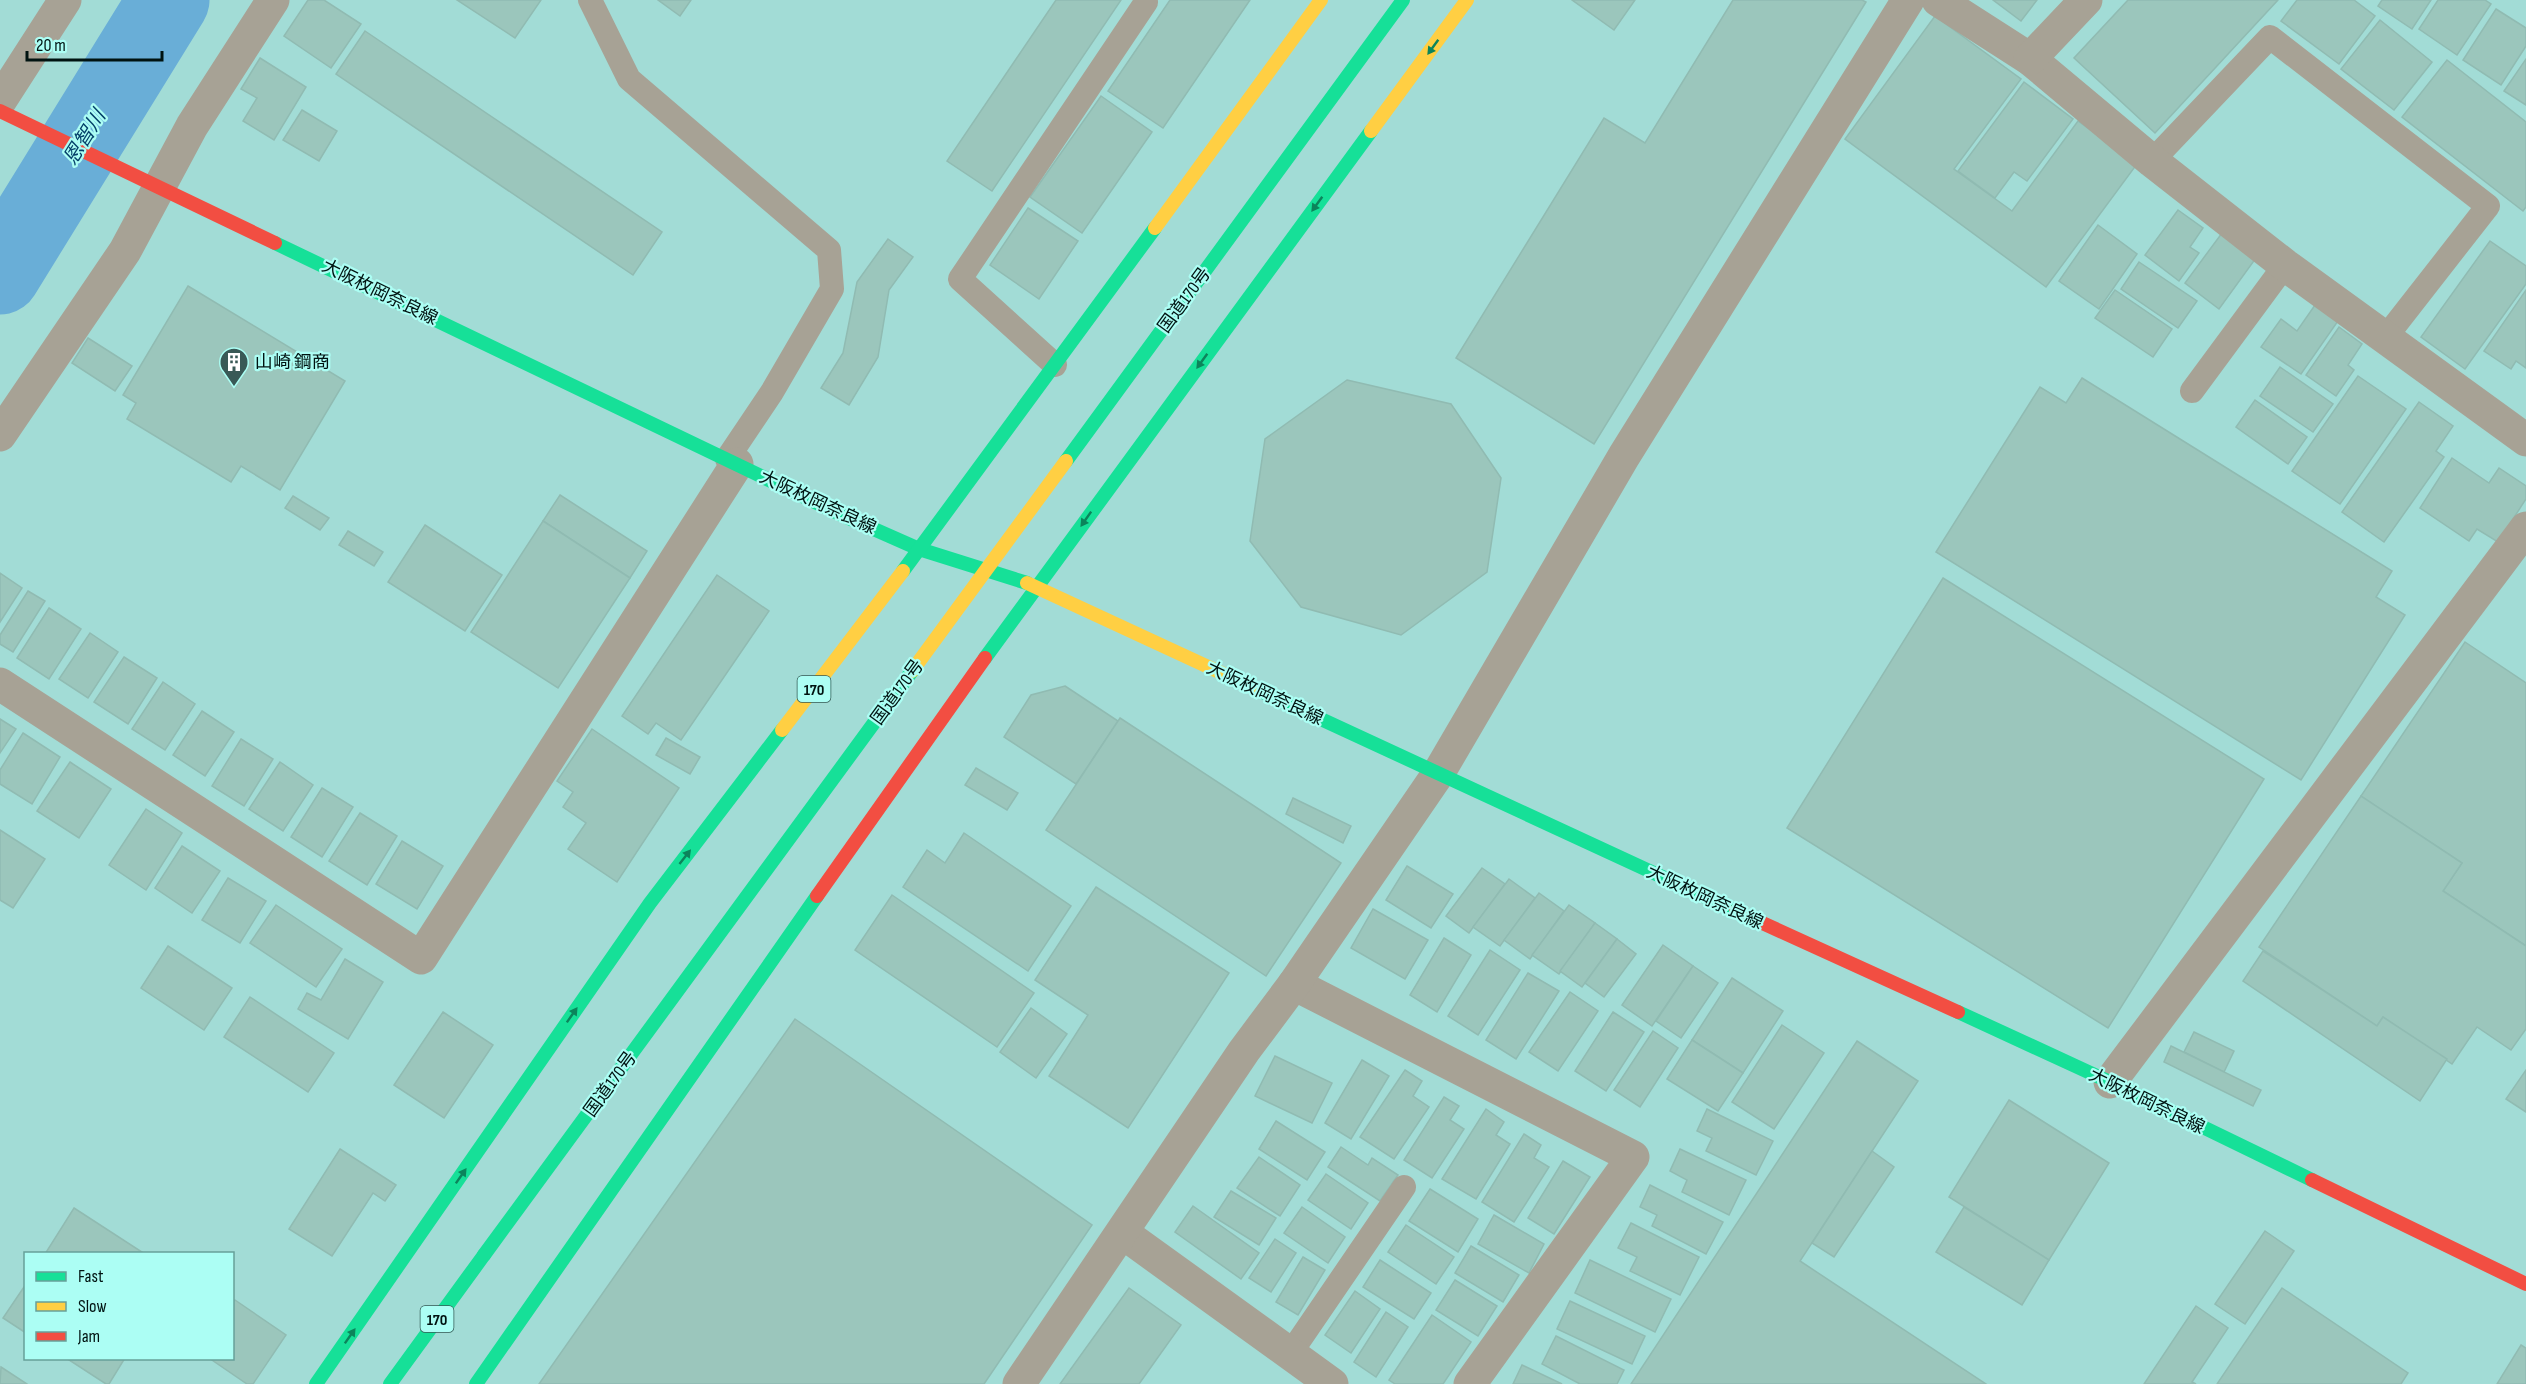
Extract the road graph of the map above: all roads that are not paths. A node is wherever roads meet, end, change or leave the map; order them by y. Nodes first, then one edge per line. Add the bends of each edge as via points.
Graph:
1 (65, 0) edge
2 (273, 0) edge
3 (590, 0) edge
4 (1322, 0) edge
5 (1403, 0) edge
6 (1467, 0) edge
7 (1908, 0) edge
8 (1938, 0) edge
9 (2086, 0) edge
10 (1146, 2) dead end
11 (2030, 58) junction
12 (0, 101) edge
13 (0, 111) edge
14 (2152, 161) junction
15 (149, 182) junction
16 (2285, 265) junction
17 (2385, 338) junction
18 (1055, 364) junction
19 (2192, 391) dead end
20 (0, 435) edge
21 (2526, 440) edge
22 (732, 462) junction
23 (2526, 528) edge
24 (920, 549) junction
25 (1038, 587) junction
26 (0, 684) edge
27 (1438, 774) junction
28 (1294, 984) junction
29 (2110, 1082) junction
30 (1404, 1187) dead end
31 (1123, 1233) junction
32 (2526, 1284) edge
33 (1290, 1354) junction
34 (316, 1384) edge
35 (390, 1384) edge
36 (476, 1384) edge
37 (1019, 1384) edge
38 (1332, 1384) edge
39 (1470, 1384) edge

1 - 12 street
2 - 15 street via 192,126
3 - 22 lane via 629,78 829,250 832,289
4 - 18 main road, 170
5 - 35 main road, 国道170号 / 170, bridge
6 -> 25 main road
7 - 27 street via 1624,456
8 - 11 street
9 - 11 street
10 - 18 lane via 960,279
11 - 14 street
13 - 15 main road, 大阪枚岡奈良線
14 - 16 street
14 - 17 lane via 2270,37 2488,206
15 - 20 street via 125,251
15 - 22 main road, 大阪枚岡奈良線
16 - 17 street
16 - 19 lane
17 - 21 street
18 - 24 main road, 170
22 - 24 main road, 大阪枚岡奈良線
22 - 26 street via 422,958
23 - 29 street
24 - 25 main road, 大阪枚岡奈良線
34 -> 24 main road, 170 via 650,903
25 - 27 main road, 大阪枚岡奈良線
25 - 36 main road via 960,692
27 - 28 street
27 - 29 main road, 大阪枚岡奈良線
28 - 31 street via 1244,1051
28 - 39 street via 1633,1157
29 - 32 main road, 大阪枚岡奈良線
30 - 33 lane
31 - 33 street
31 - 37 street
33 - 38 street

